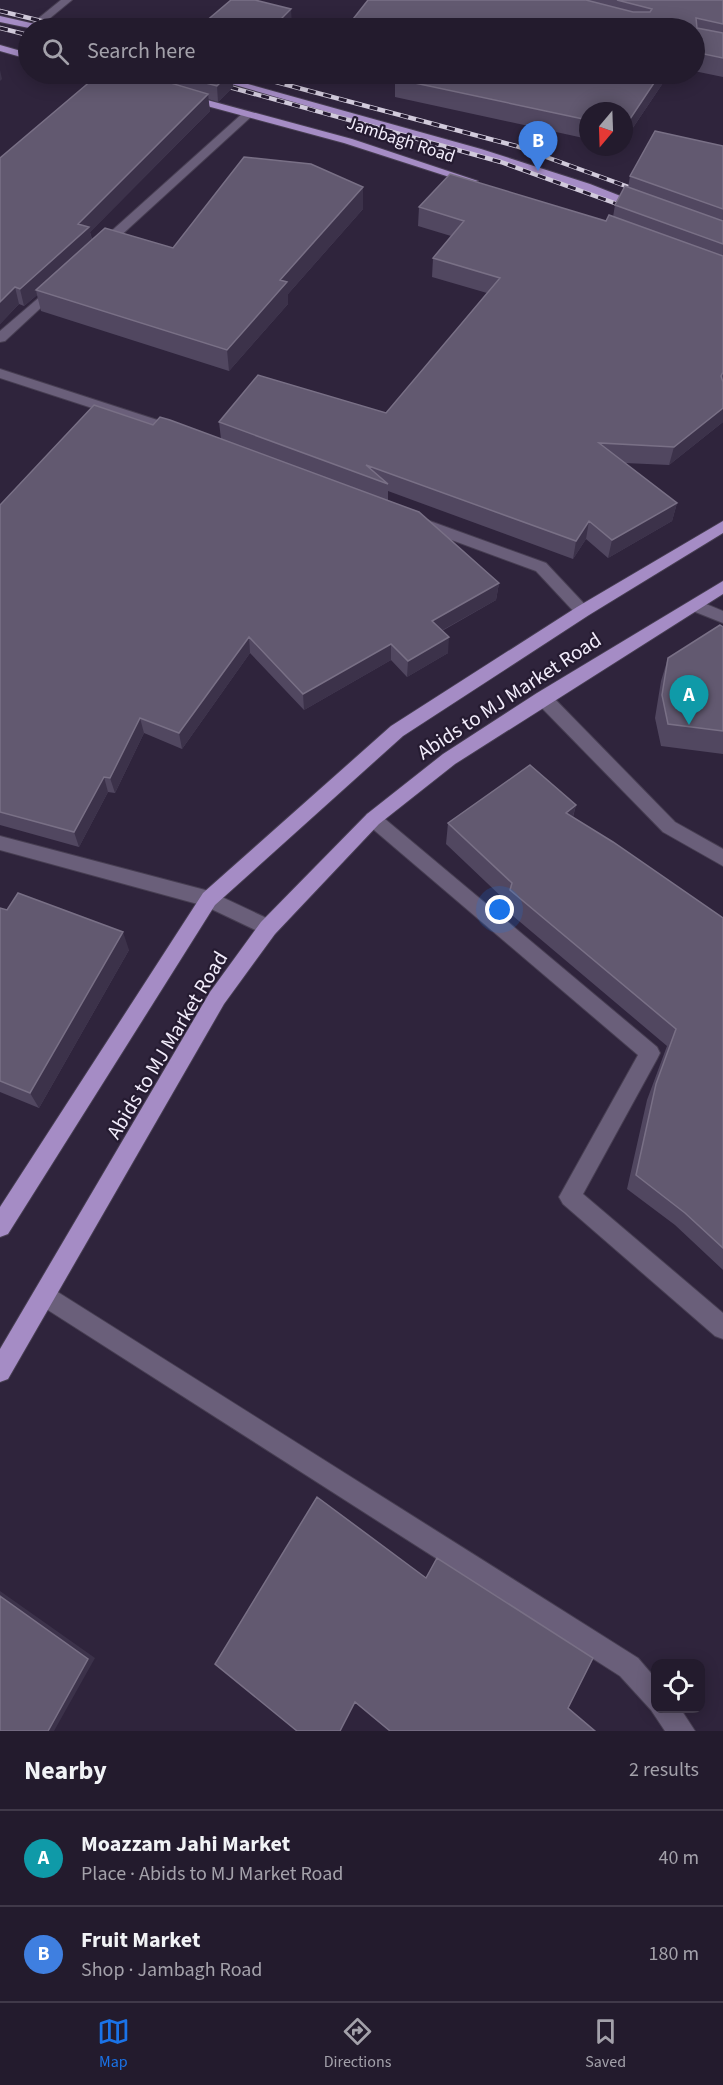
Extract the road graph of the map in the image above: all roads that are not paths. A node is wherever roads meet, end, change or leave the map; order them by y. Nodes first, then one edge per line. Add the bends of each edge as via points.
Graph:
1 (67, 0) edge
2 (48, 18) edge
3 (0, 19) edge
4 (18, 23) edge
5 (0, 48) edge
6 (18, 53) edge
7 (238, 84) edge
8 (170, 93) edge
9 (247, 115) junction
10 (480, 184) edge
11 (647, 209) edge
12 (88, 258) edge
13 (62, 282) edge
14 (0, 338) edge
15 (0, 373) edge
16 (189, 436) edge
17 (407, 518) edge
18 (723, 526) edge
19 (723, 587) edge
20 (694, 605) junction
21 (583, 611) junction
22 (723, 617) edge
23 (543, 698) junction
24 (373, 819) junction
25 (0, 843) edge
26 (723, 858) edge
27 (208, 899) junction
28 (268, 928) junction
29 (0, 1226) edge
30 (45, 1295) junction
31 (723, 1328) edge
32 (0, 1371) edge
33 (651, 1693) edge
34 (667, 1713) edge
35 (682, 1731) edge

1 - 2 street
3 - 4 main road
5 - 6 main road
7 - 11 main road via 460,146
8 - 9 main road, Jambagh Road
9 - 10 main road, Jambagh Road via 348,141
9 - 12 street
13 - 14 street
15 - 16 street
17 - 21 street via 541,567
18 - 21 main road, Abids to MJ Market Road
19 - 20 main road, Abids to MJ Market Road
20 - 22 street
20 - 23 main road, Abids to MJ Market Road
21 - 27 main road, Abids to MJ Market Road via 397,731
23 - 24 main road, Abids to MJ Market Road via 449,759
23 - 26 street via 669,827
24 - 28 main road, Abids to MJ Market Road
24 - 31 street via 650,1053 570,1197
25 - 27 street
27 - 28 street
27 - 29 main road, Abids to MJ Market Road
28 - 30 main road, Abids to MJ Market Road via 217,998
30 - 32 main road, Abids to MJ Market Road
30 - 33 street via 628,1667
34 - 35 street

